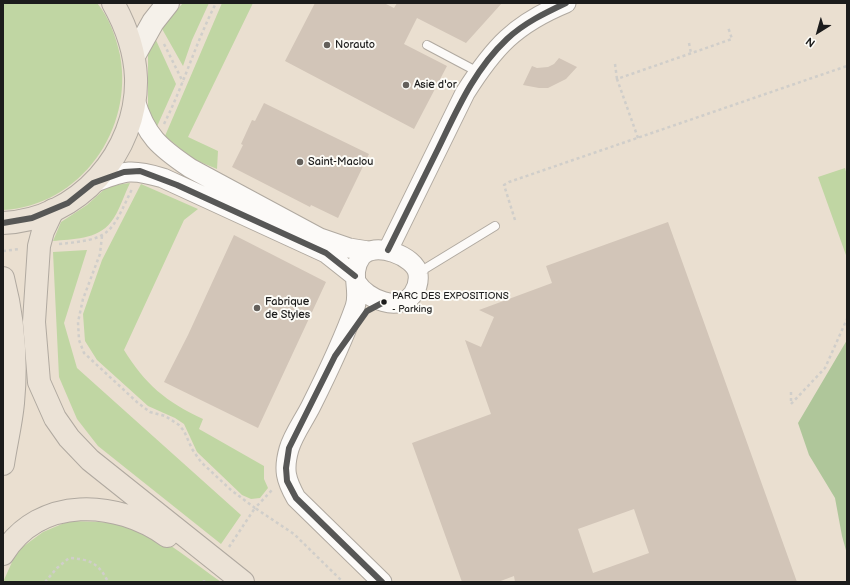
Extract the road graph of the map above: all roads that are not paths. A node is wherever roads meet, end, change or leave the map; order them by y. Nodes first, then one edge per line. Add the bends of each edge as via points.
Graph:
1 (112, 3) edge
2 (168, 3) edge
3 (566, 3) edge
4 (427, 46) dead end
5 (134, 56) junction
6 (478, 72) junction
7 (135, 100) junction
8 (93, 183) junction
9 (53, 210) junction
10 (3, 223) edge
11 (495, 226) dead end
12 (388, 250) junction
13 (368, 251) junction
14 (418, 273) junction
15 (3, 278) edge
16 (356, 279) junction
17 (384, 302) junction
18 (335, 356) junction
19 (3, 464) edge
20 (3, 554) edge
21 (234, 582) edge
22 (243, 582) edge
23 (382, 582) edge

1 - 5 main road via 125,25
2 - 5 main road via 153,22
3 - 6 street via 544,12 510,34 493,51
4 - 6 lane
5 - 7 main road
6 - 12 street via 461,100
7 - 8 main road via 128,127 117,152
7 - 13 street via 141,121 154,141 190,168 320,238 349,248
8 - 9 main road via 81,195
8 - 16 street via 124,172 140,171 163,178 326,252
9 - 10 main road via 32,218
9 - 22 main road via 43,230 39,246 34,322 39,382 55,418 69,438 90,460
11 - 14 lane
12 - 13 street
12 - 14 street via 413,265
13 - 16 street via 361,256 355,267
14 - 17 street via 417,288 410,298 395,304
15 - 19 main road via 8,295 14,377 13,404
16 - 17 street via 362,291
16 - 18 street via 356,304
17 - 18 street via 367,311
18 - 23 street via 289,448 287,481 296,498
20 - 21 main road via 18,536 33,524 54,514 75,509 100,509 129,516 155,527

